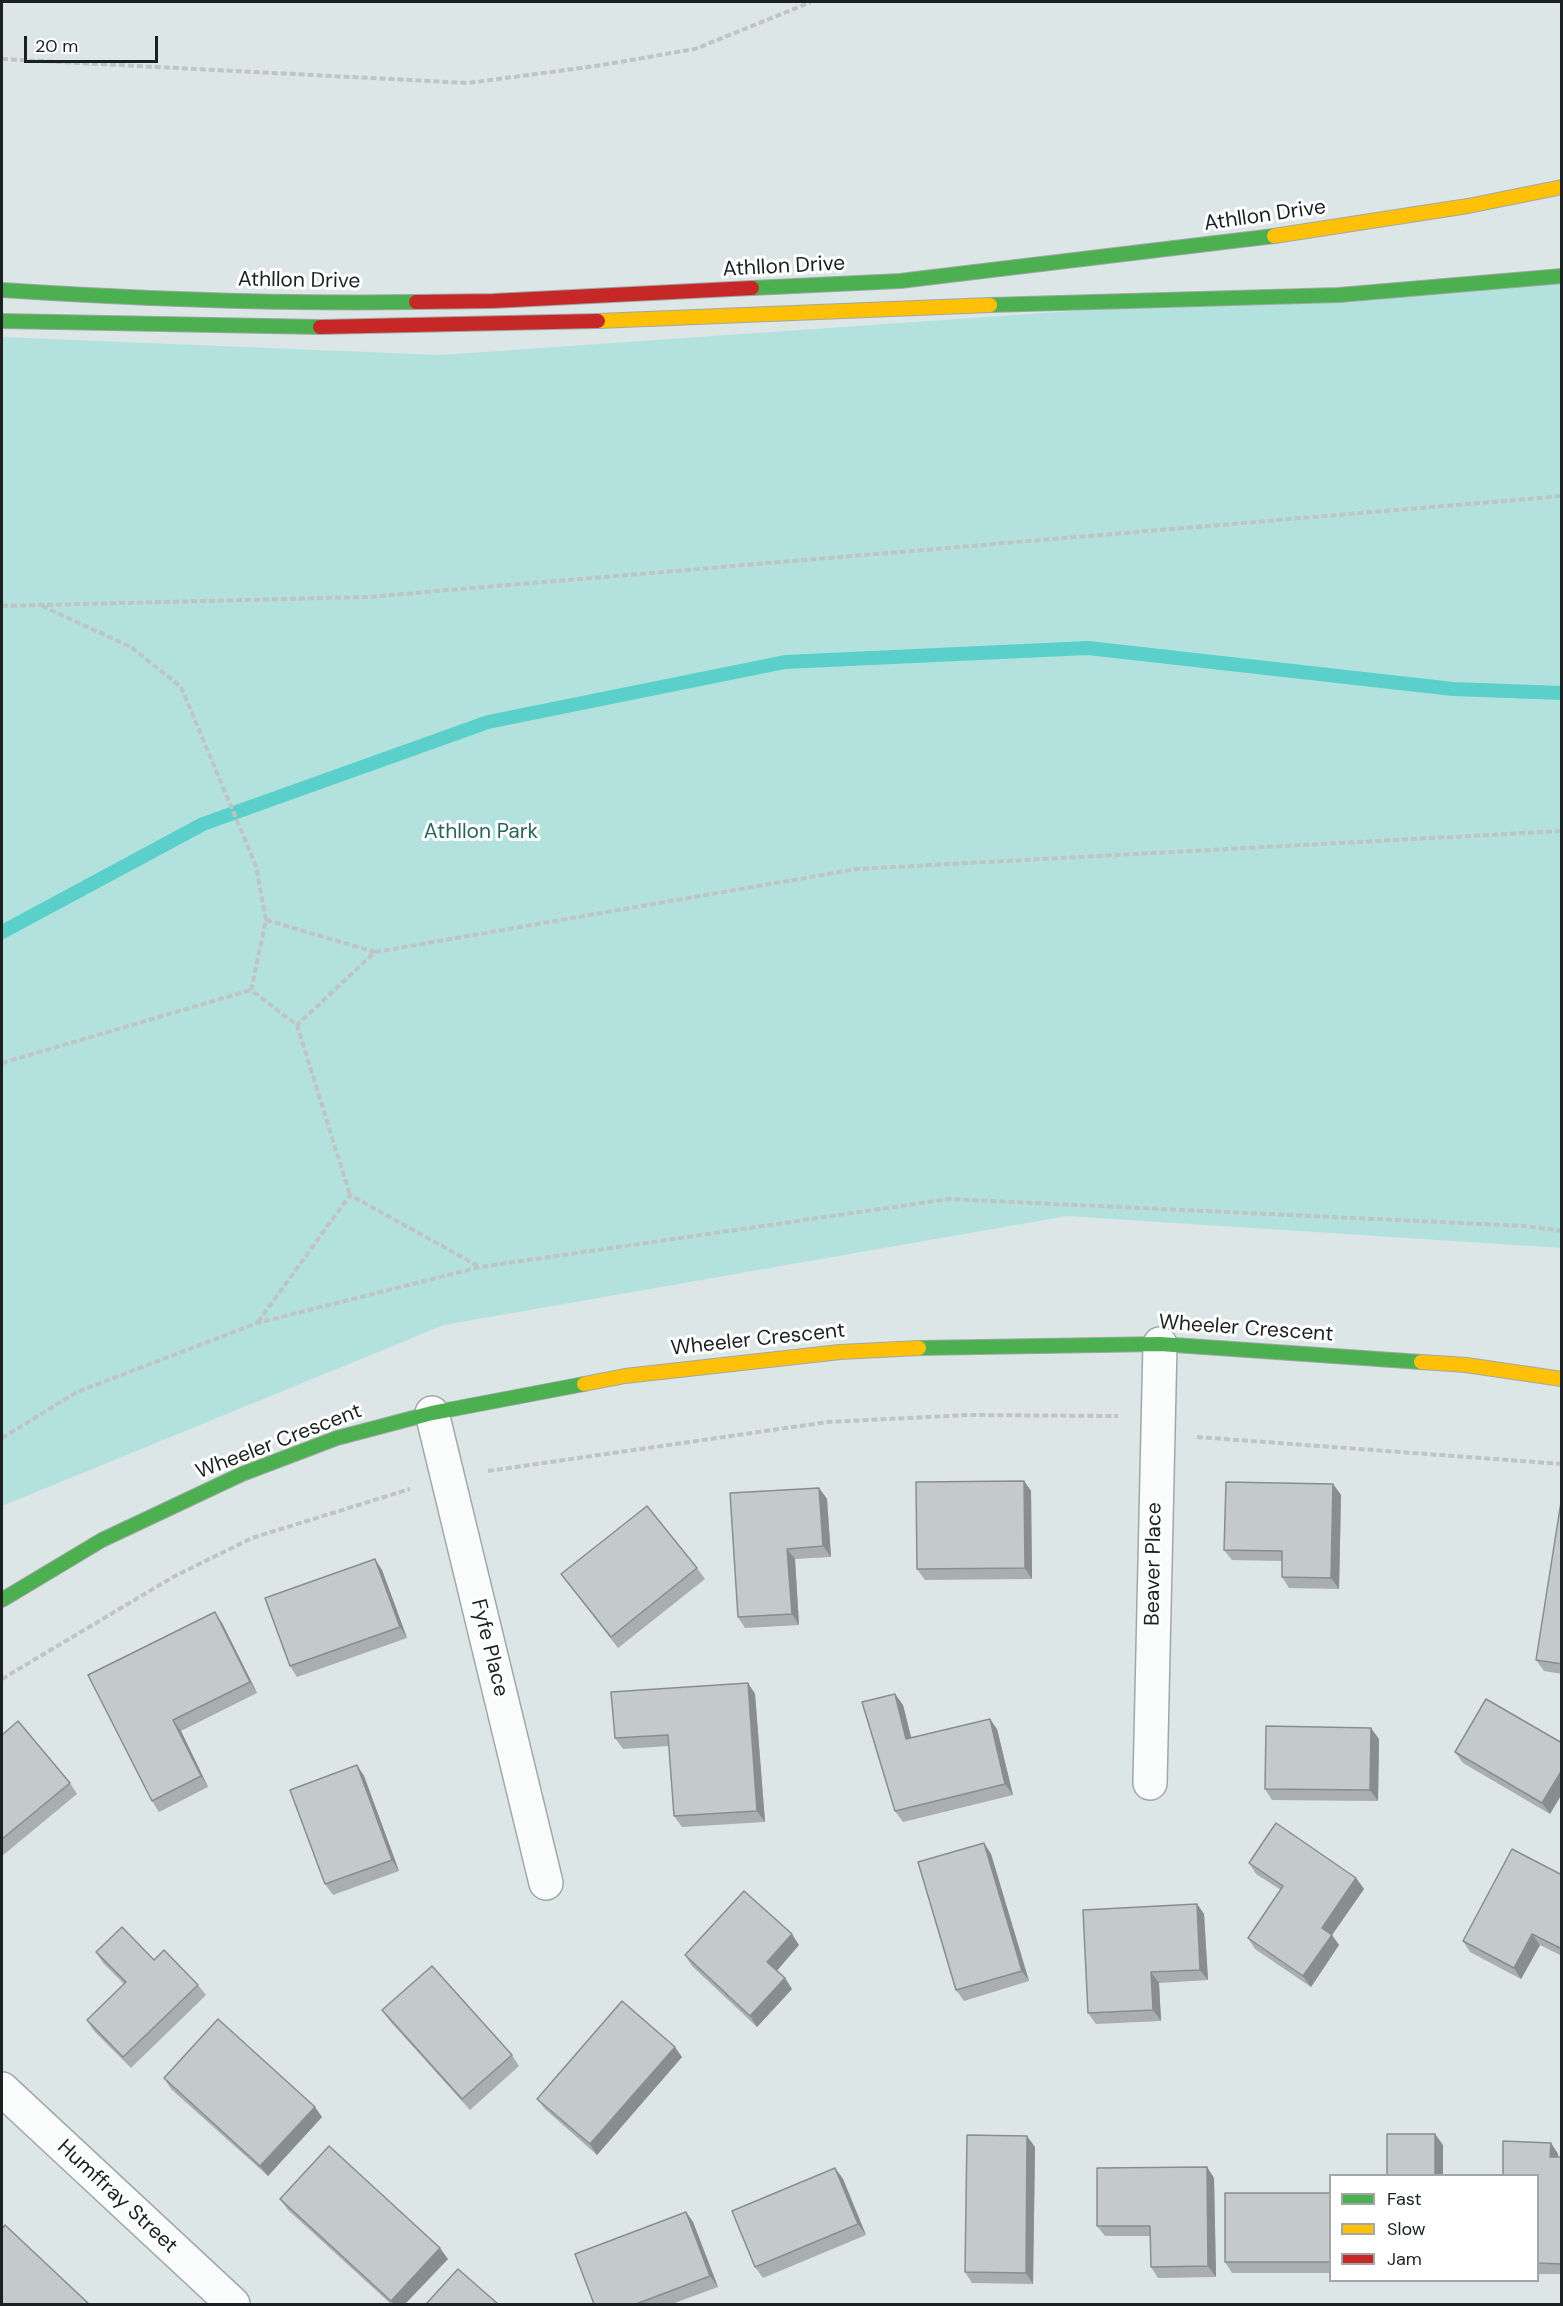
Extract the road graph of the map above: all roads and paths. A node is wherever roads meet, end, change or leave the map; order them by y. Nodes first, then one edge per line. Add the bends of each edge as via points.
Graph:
1 (812, 2) edge
2 (2, 59) edge
3 (1562, 187) edge
4 (1562, 276) edge
5 (2, 290) edge
6 (2, 321) edge
7 (1562, 496) edge
8 (2, 606) edge
9 (41, 606) junction
10 (1562, 831) edge
11 (266, 920) junction
12 (375, 952) junction
13 (251, 990) junction
14 (297, 1025) junction
15 (2, 1063) edge
16 (350, 1195) junction
17 (1562, 1231) edge
18 (480, 1267) junction
19 (257, 1323) junction
20 (1160, 1344) junction
21 (1562, 1379) edge
22 (432, 1413) junction
23 (1121, 1416) dead end
24 (1197, 1437) dead end
25 (2, 1438) edge
26 (1562, 1464) edge
27 (481, 1472) dead end
28 (416, 1487) dead end
29 (2, 1600) edge
30 (2, 1679) edge
31 (1150, 1783) dead end
32 (546, 1883) dead end
33 (2, 2089) edge
34 (233, 2304) edge

1 - 2 path via 695,49 468,82
3 - 5 main road, Athllon Drive via 1326,229 900,281 471,302 125,298
4 - 6 main road, Athllon Drive via 1339,295 616,321 321,327
7 - 9 path via 368,597
8 - 9 path
9 - 11 path via 130,647 181,687 256,866
10 - 12 path via 857,869
11 - 12 path
11 - 13 path
12 - 14 path
13 - 14 path
13 - 15 path
14 - 16 path
16 - 18 path
16 - 19 path
17 - 18 path via 1525,1226 949,1199
18 - 19 path
19 - 25 path via 77,1392
20 - 21 main road, Wheeler Crescent via 1466,1365
20 - 22 main road, Wheeler Crescent via 947,1346 840,1352 626,1376
20 - 31 street, Beaver Place
22 - 29 main road, Wheeler Crescent via 337,1438 242,1474 102,1540
22 - 32 street, Fyfe Place
23 - 27 path via 967,1415 828,1422
24 - 26 path
28 - 30 path via 252,1538 173,1577
33 - 34 street, Humffray Street

